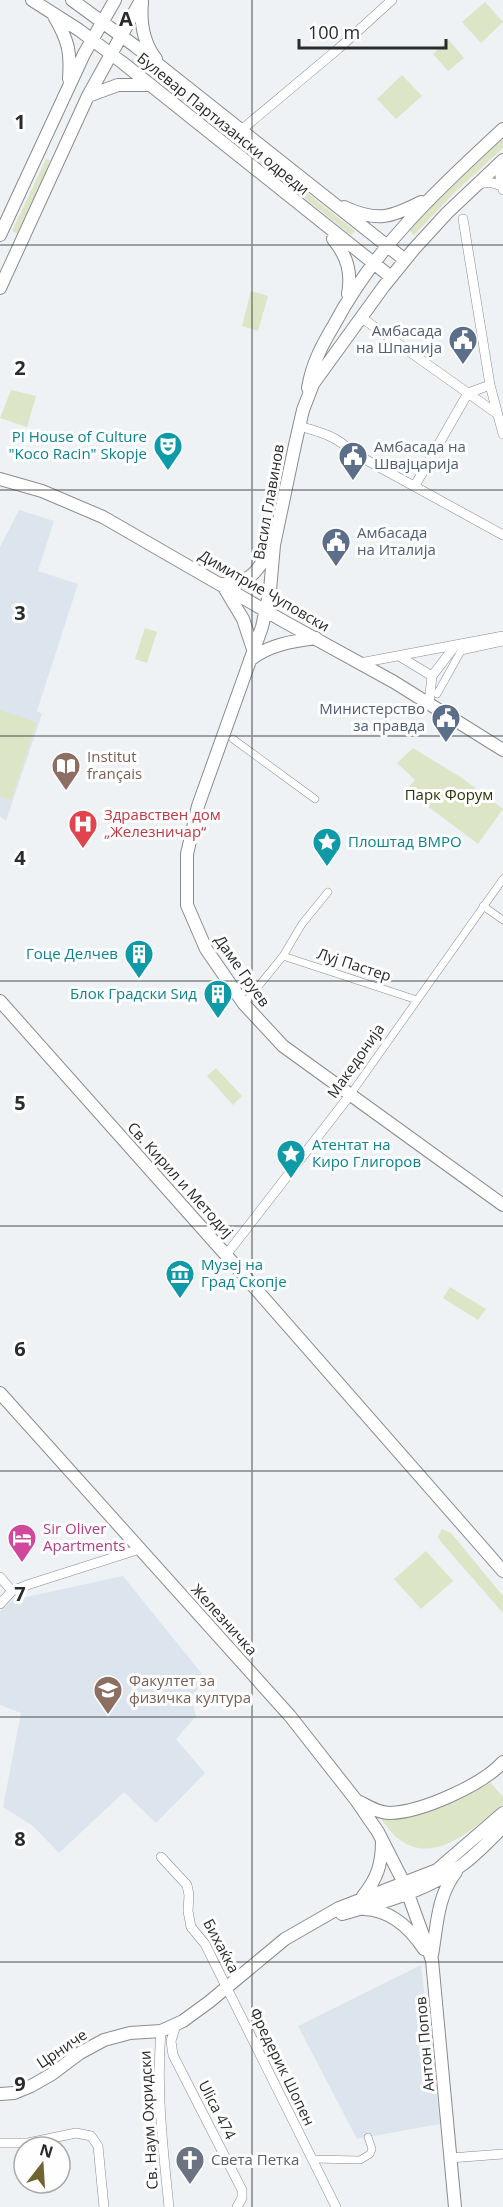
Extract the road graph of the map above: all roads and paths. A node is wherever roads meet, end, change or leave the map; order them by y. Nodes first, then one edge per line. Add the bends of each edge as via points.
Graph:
1 (32, 0) edge
2 (72, 0) edge
3 (115, 0) edge
4 (142, 0) edge
5 (392, 0) edge
6 (52, 13) junction
7 (102, 22) junction
8 (121, 36) junction
9 (92, 39) junction
10 (111, 53) junction
11 (162, 67) junction
12 (69, 85) junction
13 (151, 85) junction
14 (88, 96) junction
15 (503, 129) edge
16 (240, 131) junction
17 (503, 162) edge
18 (475, 187) junction
19 (502, 188) edge
20 (427, 199) junction
21 (327, 200) junction
22 (315, 217) junction
23 (463, 219) dead end
24 (0, 234) edge
25 (387, 246) junction
26 (405, 260) junction
27 (373, 263) junction
28 (391, 277) junction
29 (0, 288) edge
30 (348, 298) junction
31 (362, 318) junction
32 (490, 385) junction
33 (468, 393) junction
34 (306, 401) junction
35 (500, 415) edge
36 (304, 427) junction
37 (503, 434) edge
38 (0, 479) edge
39 (416, 485) junction
40 (503, 535) edge
41 (274, 545) junction
42 (220, 584) junction
43 (266, 610) junction
44 (503, 636) edge
45 (316, 638) junction
46 (503, 642) edge
47 (454, 646) junction
48 (251, 654) junction
49 (399, 656) junction
50 (360, 663) junction
51 (432, 676) junction
52 (433, 698) junction
53 (233, 739) dead end
54 (503, 750) edge
55 (315, 799) dead end
56 (503, 879) edge
57 (328, 892) dead end
58 (483, 906) junction
59 (503, 921) edge
60 (283, 956) junction
61 (417, 1000) junction
62 (0, 1001) edge
63 (244, 1004) junction
64 (350, 1095) junction
65 (503, 1205) edge
66 (226, 1255) junction
67 (0, 1392) edge
68 (140, 1549) junction
69 (503, 1571) edge
70 (0, 1577) edge
71 (12, 1591) junction
72 (0, 1604) edge
73 (501, 1769) edge
74 (357, 1800) junction
75 (503, 1813) edge
76 (503, 1827) edge
77 (382, 1840) junction
78 (161, 1857) dead end
79 (463, 1864) junction
80 (406, 1888) junction
81 (360, 1904) junction
82 (432, 1960) junction
83 (226, 1988) junction
84 (176, 2025) junction
85 (161, 2031) junction
86 (0, 2094) edge
87 (368, 2137) dead end
88 (0, 2143) edge
89 (503, 2154) edge
90 (450, 2158) junction
91 (312, 2159) junction
92 (104, 2207) edge
93 (169, 2207) edge
94 (237, 2207) edge
95 (336, 2207) edge
96 (455, 2207) edge

1 - 6 street, Булевар Партизански одреди
2 - 7 street, Булевар Партизански одреди
3 - 7 street
4 - 8 street
4 - 11 street via 143,33
5 - 16 street
6 - 9 street, Булевар Партизански одреди
6 - 12 street via 71,55
7 - 8 street, Булевар Партизански одреди
7 - 9 street
8 - 10 street
8 - 11 street, Булевар Партизански одреди
9 - 10 street, Булевар Партизански одреди
9 - 12 street
10 - 13 street, Булевар Партизански одреди
10 - 14 street
11 - 16 street, Булевар Партизански одреди
12 - 24 street
13 - 14 street via 118,85
13 - 22 street, Булевар Партизански одреди
14 - 29 street
15 - 20 street
16 - 21 street, Булевар Партизански одреди
17 - 18 street, Васил Главинов
17 - 19 street
18 - 19 street via 494,182
18 - 26 street, Васил Главинов
20 - 21 street via 384,218 361,214
20 - 25 street, Васил Главинов
21 - 25 street, Булевар Партизански одреди
22 - 27 street, Булевар Партизански одреди
22 - 30 street via 344,251 350,273
23 - 32 street
25 - 26 street, Булевар Партизански одреди
25 - 27 street, Васил Главинов
26 - 28 street, Васил Главинов
27 - 28 street, Булевар Партизански одреди
27 - 30 street, Васил Главинов
28 - 31 street, Васил Главинов
30 - 34 street, Васил Главинов via 317,356
31 - 33 street
31 - 34 street, Васил Главинов via 313,384
32 - 33 street
32 - 35 street
33 - 35 street
33 - 39 street
34 - 36 street, Васил Главинов
35 - 37 street
36 - 39 street
36 - 41 street, Васил Главинов
38 - 42 street, Димитрие Чуповски via 42,491 103,517
39 - 40 street
41 - 42 street via 252,577 235,584
41 - 43 street, Васил Главинов
42 - 43 street, Димитрие Чуповски
42 - 48 street via 247,629
43 - 45 street, Димитрие Чуповски
43 - 48 street, Даме Груев
44 - 47 street
45 - 48 street
45 - 50 street, Димитрие Чуповски
46 - 52 street via 461,651
47 - 49 street
47 - 51 street
48 - 63 street, Даме Груев via 198,806 188,854 187,905 206,949
49 - 50 street
49 - 51 street
50 - 52 street, Димитрие Чуповски
51 - 52 street
52 - 54 street, Димитрие Чуповски
53 - 55 street
56 - 58 street, Македонија
57 - 60 street
58 - 59 street
58 - 61 street, Македонија
60 - 61 street, Луј Пастер
60 - 63 street
61 - 64 street, Македонија
62 - 66 street, Св. Кирил и Методиј
63 - 64 street, Даме Груев via 283,1046
64 - 65 street, Даме Груев
64 - 66 street, Македонија
66 - 69 street, Св. Кирил и Методиј
67 - 68 street, Железничка
68 - 71 street
68 - 74 street, Железничка via 290,1716
70 - 71 street
71 - 72 street
73 - 74 street via 438,1801 405,1810 381,1812
74 - 77 street, Железничка
75 - 80 street via 437,1870
76 - 79 street
77 - 80 street, Железничка
77 - 81 street via 377,1875
78 - 83 street, Бихаќка via 187,1885 192,1927 206,1944
79 - 80 street via 423,1888
79 - 82 street via 442,1899
80 - 81 street, Бихаќка
80 - 82 street, Антон Попов
81 - 82 street via 397,1920 413,1933
81 - 83 street, Бихаќка via 285,1939
82 - 90 street, Антон Попов
83 - 84 street, Бихаќка
83 - 91 street, Фредерик Шопен
84 - 85 street, Црниче
84 - 94 street, Ulica 474 via 172,2055 242,2190
85 - 86 street, Црниче via 104,2040 31,2086
85 - 93 street, Св. Наум Охридски
87 - 91 street via 372,2149 360,2160
88 - 92 street via 28,2143 81,2133 93,2138 98,2146
89 - 90 street
90 - 96 street, Антон Попов
91 - 95 street, Фредерик Шопен

